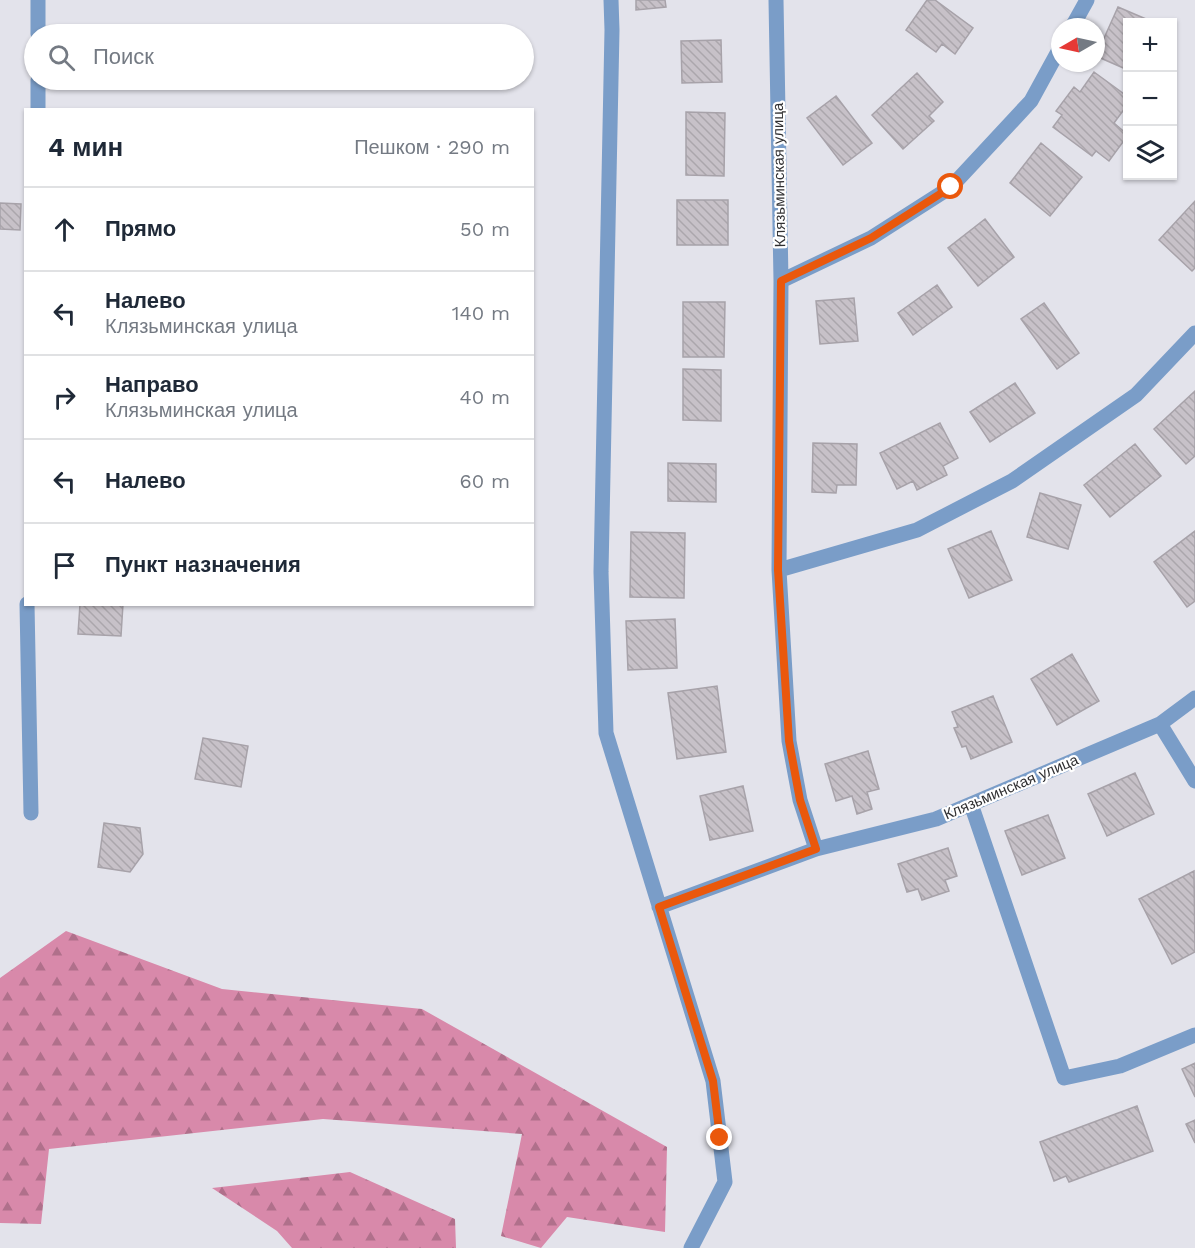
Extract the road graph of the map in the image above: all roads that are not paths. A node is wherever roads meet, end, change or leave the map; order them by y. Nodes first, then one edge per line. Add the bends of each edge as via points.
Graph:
1 (38, 0) edge
2 (611, 0) edge
3 (777, 0) edge
4 (1087, 0) edge
5 (1077, 18) edge
6 (38, 24) edge
7 (1051, 64) edge
8 (38, 90) edge
9 (38, 108) edge
10 (781, 281) junction
11 (1195, 333) edge
12 (778, 570) junction
13 (27, 606) edge
14 (1195, 698) edge
15 (1160, 724) junction
16 (1195, 782) edge
17 (971, 804) junction
18 (31, 813) dead end
19 (816, 849) junction
20 (659, 907) junction
21 (1195, 1035) edge
22 (691, 1248) edge

1 - 6 street
2 - 20 street via 601,572 606,733
3 - 10 street, Клязьминская улица
4 - 5 street
7 - 10 street via 1030,101 951,187 871,238
8 - 9 street
10 - 12 street, Клязьминская улица
11 - 12 street via 1136,395 1012,481 917,530
12 - 19 street, Клязьминская улица via 789,741 800,800
13 - 18 street
14 - 15 street, Клязьминская улица
15 - 16 street
15 - 17 street, Клязьминская улица
17 - 19 street, Клязьминская улица via 936,819
17 - 21 street via 1064,1078 1120,1066
19 - 20 street, Клязьминская улица
20 - 22 street via 713,1081 725,1182

